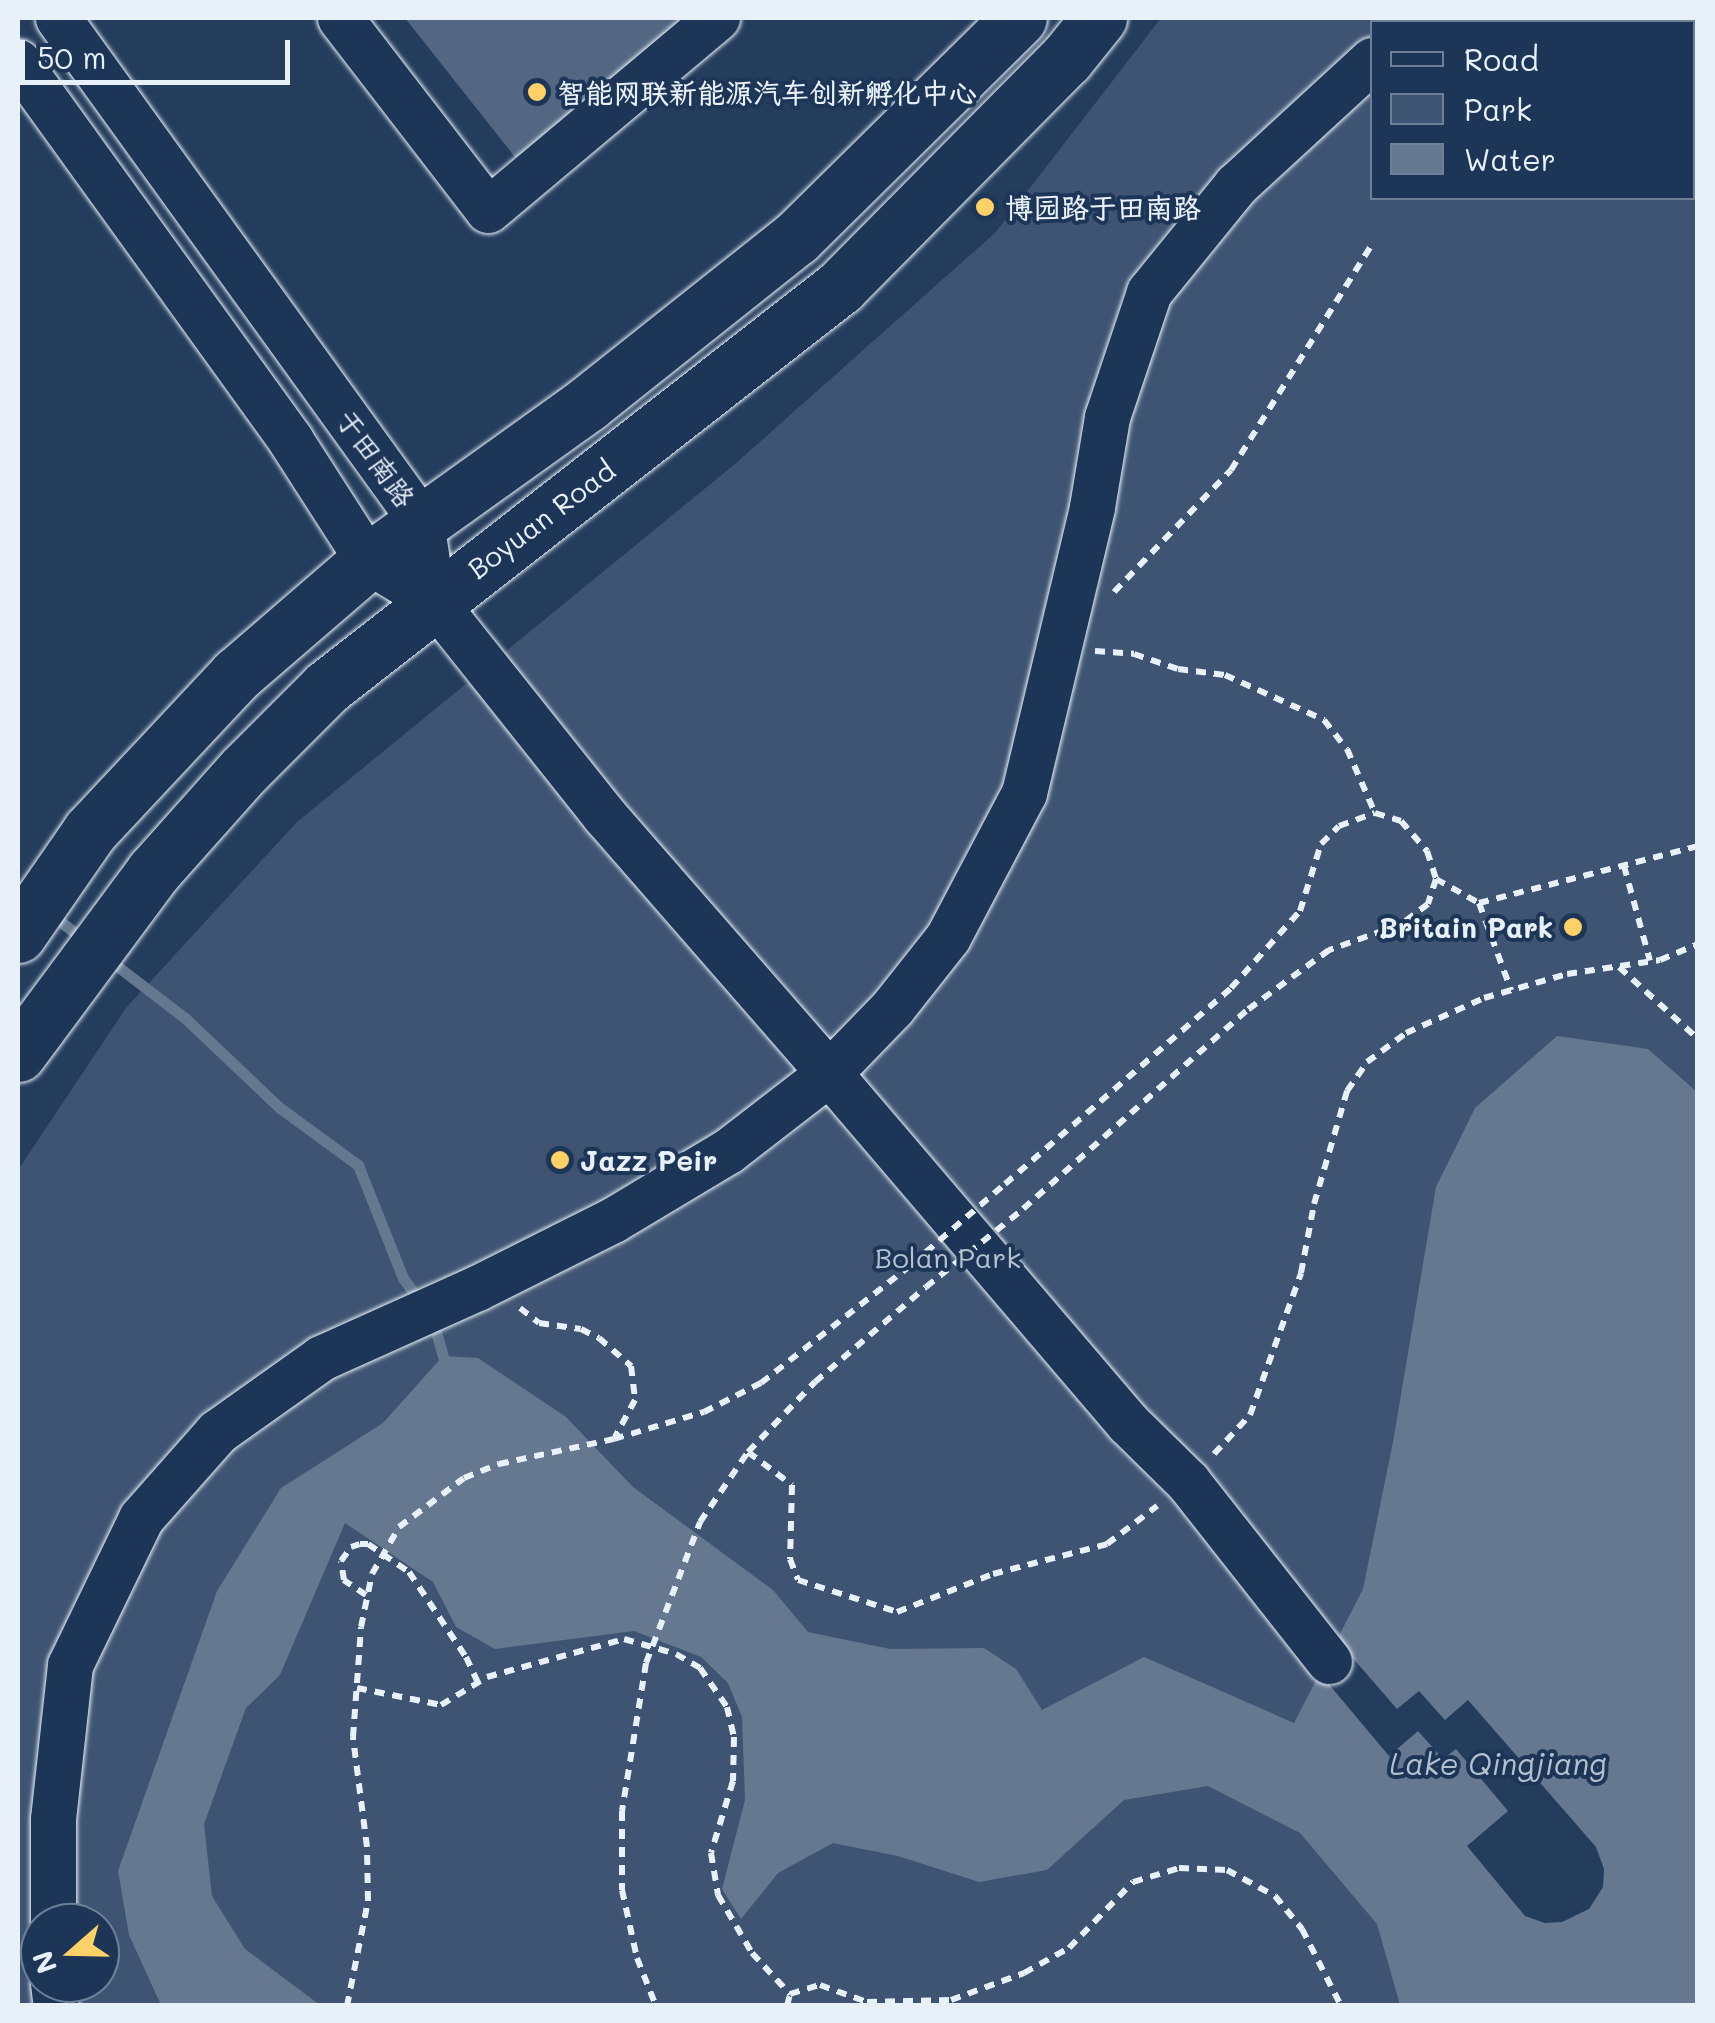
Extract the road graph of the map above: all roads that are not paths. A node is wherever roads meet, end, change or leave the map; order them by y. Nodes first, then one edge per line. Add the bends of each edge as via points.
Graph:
1 (58, 18) edge
2 (340, 18) edge
3 (716, 18) edge
4 (1019, 18) edge
5 (1098, 18) edge
6 (18, 62) edge
7 (1370, 62) edge
8 (421, 521) junction
9 (368, 560) junction
10 (433, 600) junction
11 (18, 935) edge
12 (23, 1045) edge
13 (828, 1072) junction
14 (1330, 1661) dead end
15 (53, 1903) edge

1 - 8 street, 于田南路
2 - 3 street via 488,210
4 - 8 main road via 796,238 587,404
5 - 10 main road, Boyuan Road via 1066,59 840,287
6 - 9 street via 291,441
7 - 13 street via 1236,186 1149,292 1107,418 1024,793 948,937 892,1008
8 - 9 main road
8 - 10 street, 于田南路
9 - 10 street
9 - 11 main road via 236,675 90,831
10 - 12 main road, Boyuan Road via 326,686 244,770 154,872
10 - 13 street via 604,815
13 - 14 street via 1128,1423 1188,1482
13 - 15 street via 728,1151 613,1220 320,1358 218,1432 141,1518 70,1665 54,1819

